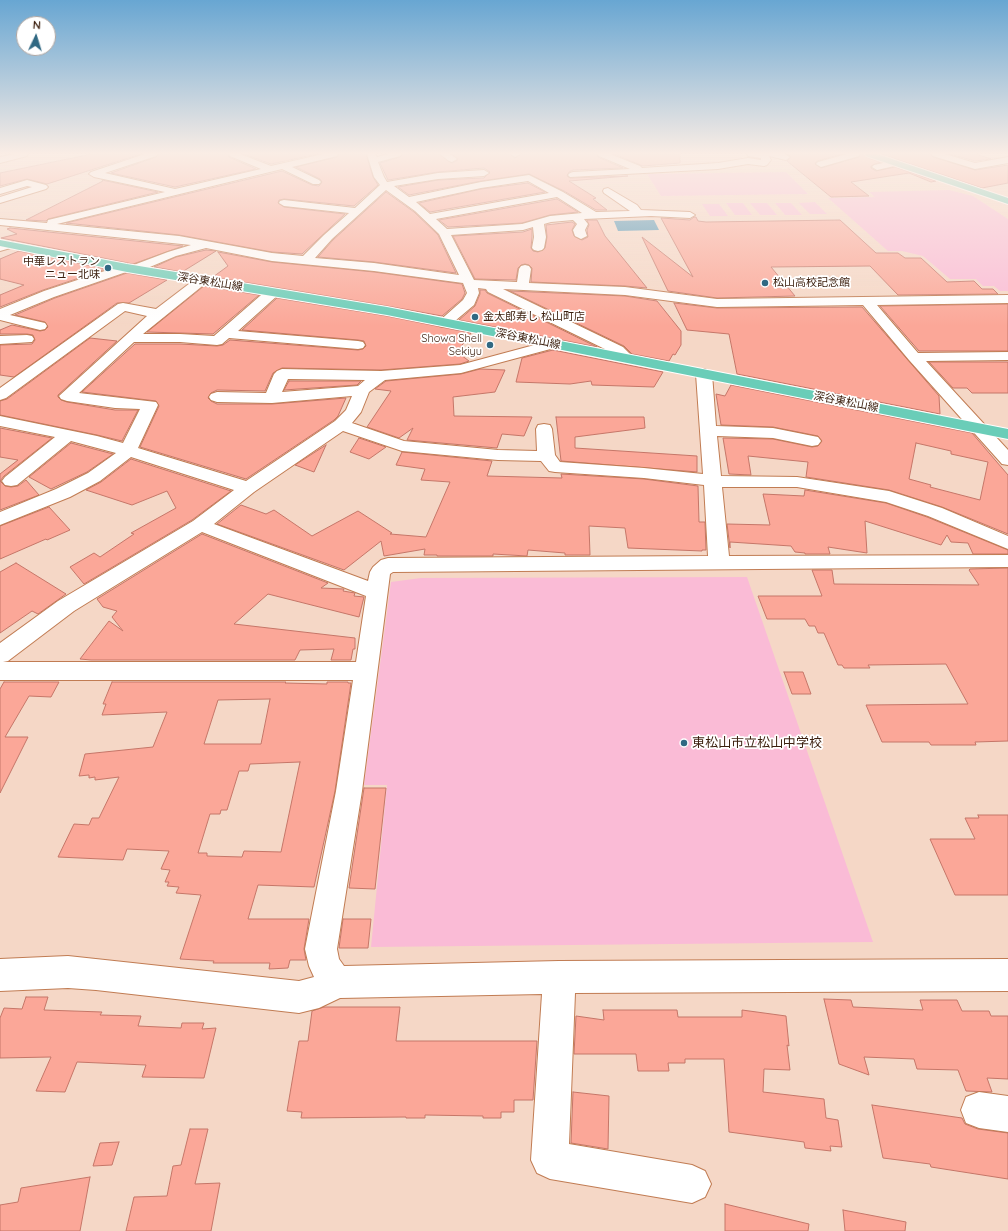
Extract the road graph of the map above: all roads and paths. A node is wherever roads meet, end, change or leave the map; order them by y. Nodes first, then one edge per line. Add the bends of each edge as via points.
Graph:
1 (94, 211) edge
2 (357, 211) edge
3 (422, 211) edge
4 (463, 211) edge
5 (480, 211) edge
6 (533, 211) edge
7 (588, 211) edge
8 (637, 213) joint
9 (536, 214) junction
10 (594, 215) junction
11 (690, 215) dead end
12 (430, 217) junction
13 (576, 217) junction
14 (0, 222) edge
15 (32, 226) junction
16 (504, 228) junction
17 (0, 230) edge
18 (444, 232) junction
19 (581, 236) dead end
20 (208, 243) junction
21 (3, 245) edge
22 (538, 248) dead end
23 (306, 260) junction
24 (131, 269) junction
25 (525, 269) dead end
26 (49, 280) dead end
27 (202, 280) junction
28 (468, 282) junction
29 (484, 285) junction
30 (74, 286) junction
31 (522, 286) junction
32 (273, 292) junction
33 (1008, 299) edge
34 (867, 301) junction
35 (159, 314) junction
36 (0, 315) edge
37 (444, 323) junction
38 (40, 326) dead end
39 (227, 334) junction
40 (132, 338) junction
41 (27, 339) dead end
42 (0, 340) edge
43 (553, 344) junction
44 (358, 345) dead end
45 (1008, 356) edge
46 (914, 357) junction
47 (627, 358) junction
48 (704, 374) junction
49 (381, 376) junction
50 (362, 390) junction
51 (0, 395) edge
52 (217, 397) dead end
53 (272, 398) junction
54 (0, 422) edge
55 (340, 425) junction
56 (979, 428) junction
57 (544, 429) dead end
58 (708, 431) junction
59 (1008, 434) edge
60 (67, 436) junction
61 (812, 440) dead end
62 (128, 450) junction
63 (546, 456) junction
64 (1008, 460) edge
65 (11, 481) dead end
66 (713, 482) junction
67 (248, 488) junction
68 (0, 519) edge
69 (200, 525) junction
70 (1008, 543) edge
71 (1008, 561) edge
72 (719, 564) junction
73 (377, 592) junction
74 (4, 647) edge
75 (0, 671) edge
76 (365, 671) junction
77 (0, 975) edge
78 (1008, 975) edge
79 (559, 977) junction
80 (336, 982) junction
81 (692, 1184) dead end

1 - 15 street
2 - 23 street via 328,236
3 - 12 street
4 - 12 street
5 - 16 street
6 - 9 street
7 - 10 street
8 - 10 street
8 - 11 street
9 - 13 street via 550,219
9 - 16 street via 523,227
9 - 22 street via 540,236
10 - 13 street
12 - 18 street
13 - 19 street via 583,224 579,230
14 - 15 street
15 - 17 street
15 - 20 street
16 - 18 street
18 - 28 street
20 - 23 street via 272,257
20 - 24 street
21 - 24 main road, 深谷東松山線
23 - 28 street via 374,267
24 - 27 main road, 深谷東松山線
24 - 30 street
25 - 31 street
26 - 30 street
27 - 32 main road, 深谷東松山線
27 - 35 street
28 - 29 street
28 - 37 street via 473,293 469,302
29 - 31 street
29 - 47 street via 618,350
30 - 36 street via 32,300
31 - 34 street via 577,283 625,292 682,293 717,303
32 - 37 main road, 深谷東松山線
32 - 39 street
33 - 34 street
34 - 46 street
35 - 40 street
35 - 51 street via 123,307
36 - 38 street
37 - 43 main road, 深谷東松山線
39 - 40 street via 217,341
39 - 44 street
40 - 62 street via 67,396 150,405
41 - 42 street
43 - 47 main road, 深谷東松山線
43 - 49 street via 461,369
45 - 46 street
46 - 56 street
47 - 48 main road, 深谷東松山線
48 - 56 main road, 深谷東松山線
48 - 58 street
49 - 50 street
49 - 53 street via 282,374
50 - 53 street
50 - 55 street via 353,412
52 - 53 street
54 - 60 street
55 - 63 street via 402,446 498,455
55 - 67 street
56 - 59 main road, 深谷東松山線
56 - 64 street
57 - 63 street
58 - 61 street via 774,433
58 - 66 street
60 - 62 street
60 - 65 street
62 - 67 street
62 - 68 street via 94,477
63 - 66 street via 554,467 644,473
66 - 70 street via 797,482 889,497 935,512
66 - 72 street
67 - 69 street
69 - 73 street
69 - 74 street via 66,606
71 - 72 street
72 - 73 street via 388,565 380,572
73 - 76 street
75 - 76 street
76 - 80 street via 349,791 321,948 325,966
77 - 80 street via 68,972 96,974 300,997 319,992
78 - 79 street
79 - 80 street
79 - 81 street via 550,1160

